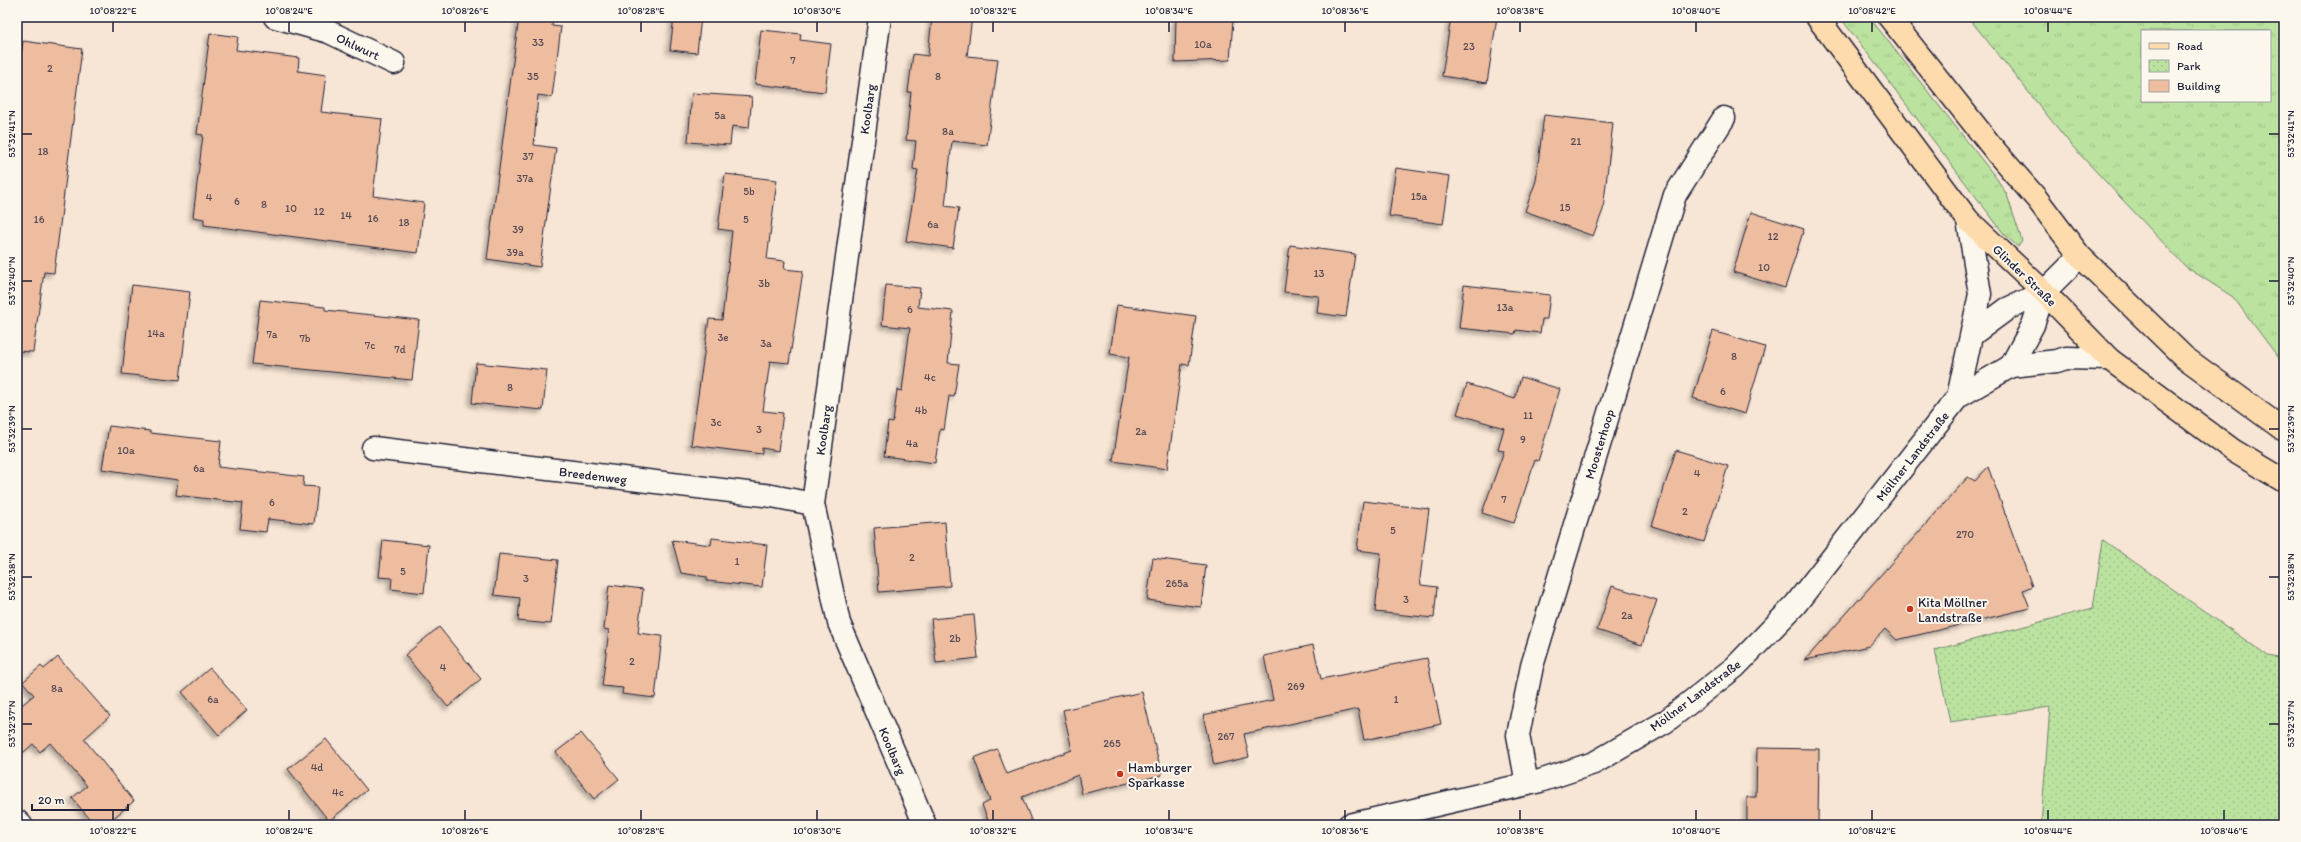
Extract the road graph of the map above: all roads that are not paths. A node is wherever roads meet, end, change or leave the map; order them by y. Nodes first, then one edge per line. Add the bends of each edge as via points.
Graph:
1 (275, 17) edge
2 (880, 17) edge
3 (1817, 17) edge
4 (1893, 21) edge
5 (394, 63) dead end
6 (1724, 118) dead end
7 (1968, 220) junction
8 (2080, 256) junction
9 (2044, 292) junction
10 (1973, 334) junction
11 (2109, 359) junction
12 (2011, 366) junction
13 (1958, 397) junction
14 (2284, 430) edge
15 (372, 448) dead end
16 (2284, 481) edge
17 (813, 504) junction
18 (1527, 784) junction
19 (17, 821) edge
20 (21, 825) edge
21 (925, 825) edge
22 (1350, 825) edge

1 - 5 street, Ohlwurt via 328,32
2 - 17 street, Koolbarg
3 - 7 main road, Glinder Straße
4 - 8 main road
6 - 18 street, Moosterhoop via 1675,195 1532,666 1518,735
7 - 9 main road, Glinder Straße
7 - 10 street, Möllner Landstraße via 1980,294
8 - 9 street
8 - 14 main road via 2184,357
9 - 10 street via 2007,309
9 - 11 main road, Glinder Straße
9 - 12 street via 2033,325
10 - 13 street, Möllner Landstraße
11 - 12 street, Möllner Landstraße via 2066,358
11 - 16 main road, Glinder Straße via 2234,451
12 - 13 street, Möllner Landstraße
13 - 18 street, Möllner Landstraße via 1795,605 1735,667 1664,722 1594,763
15 - 17 street, Breedenweg via 764,495
17 - 21 street, Koolbarg via 839,623
18 - 22 street, Möllner Landstraße
19 - 20 street

